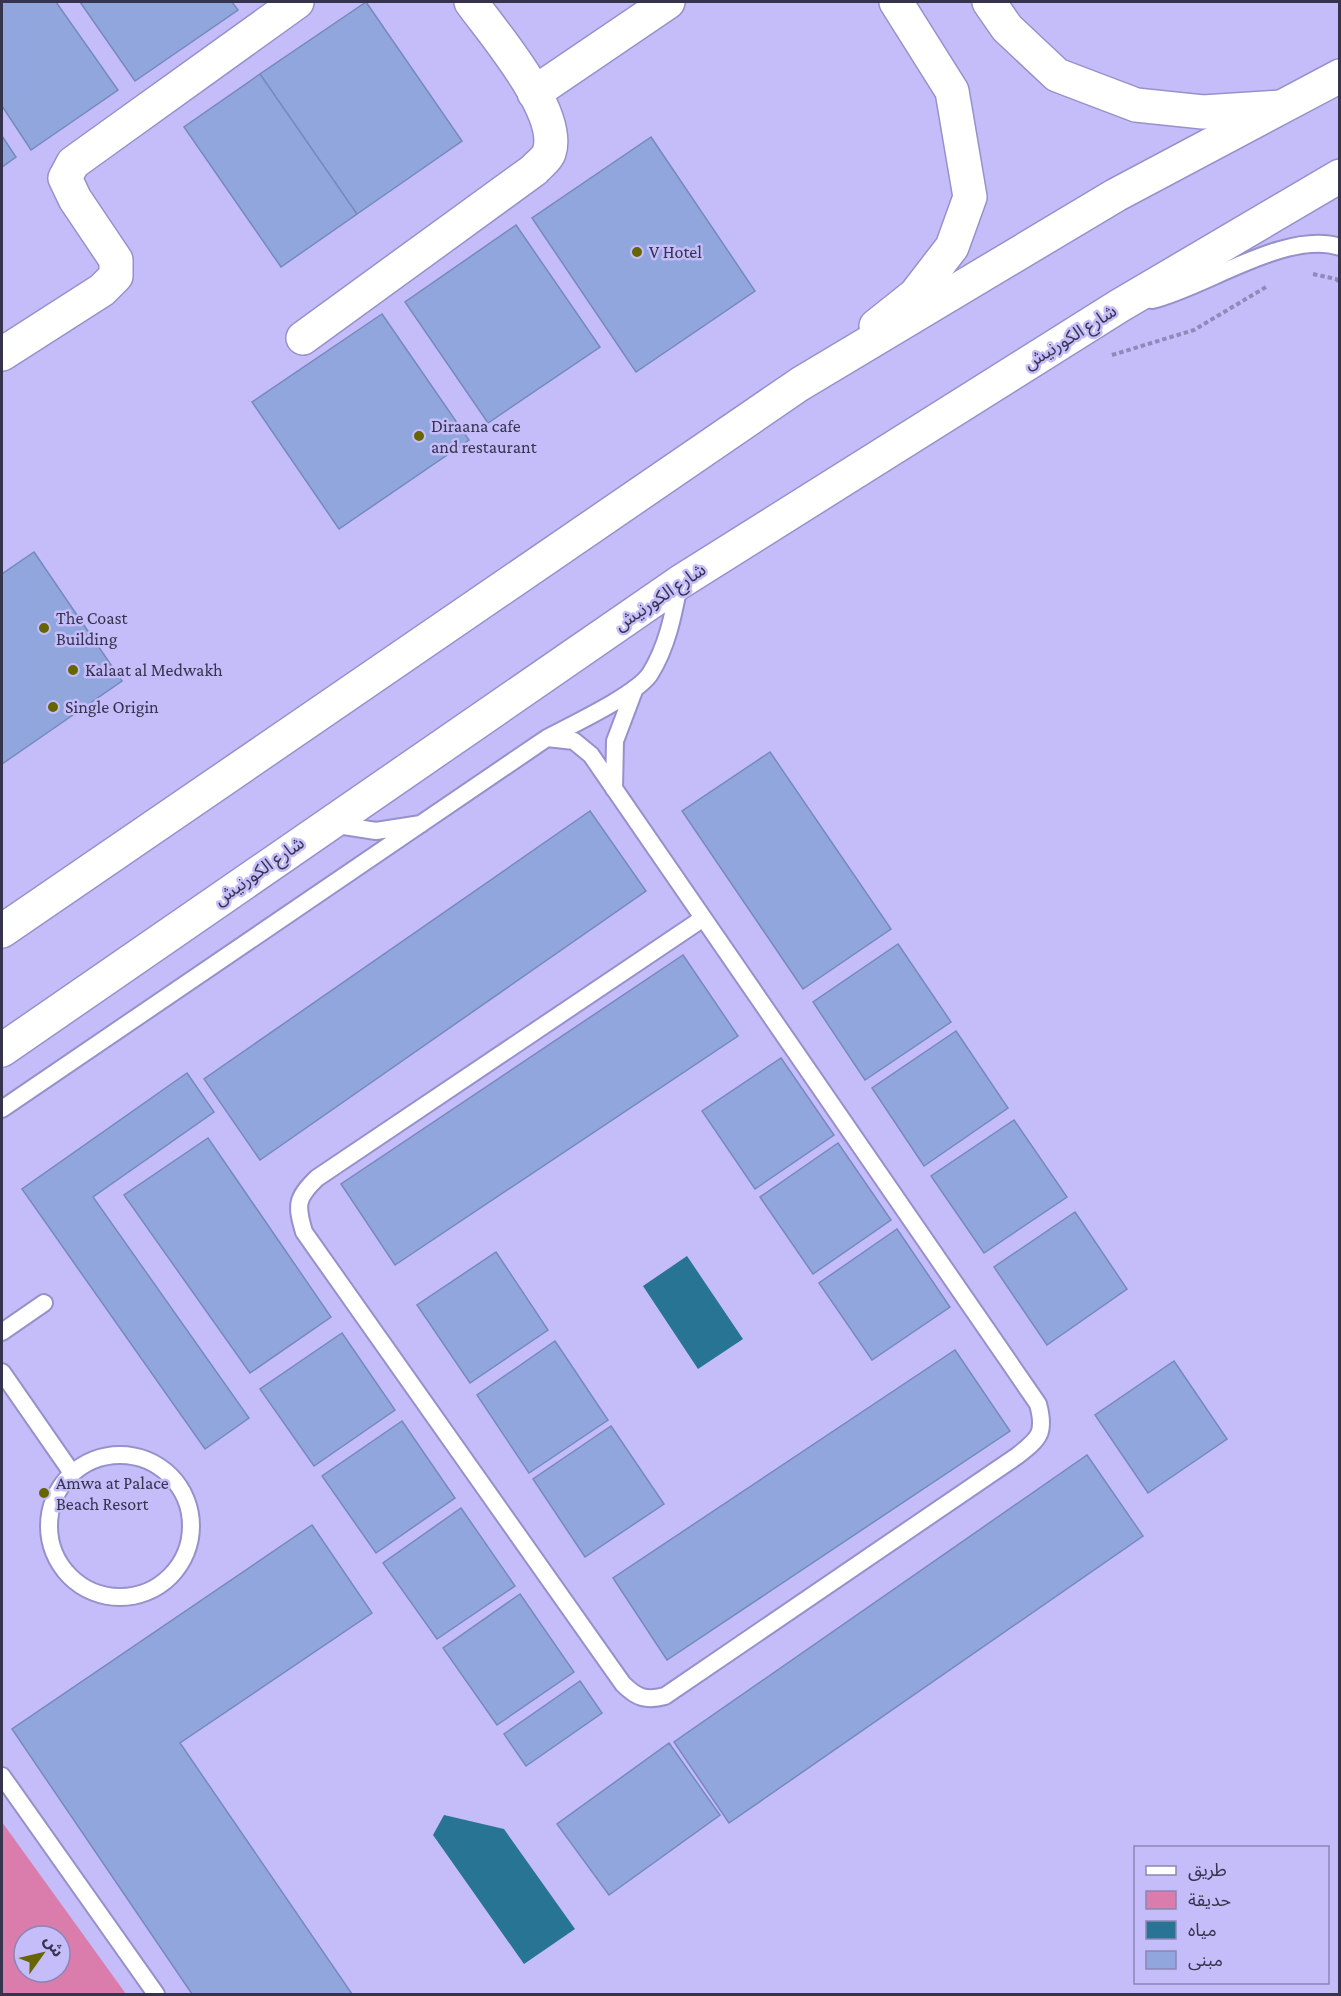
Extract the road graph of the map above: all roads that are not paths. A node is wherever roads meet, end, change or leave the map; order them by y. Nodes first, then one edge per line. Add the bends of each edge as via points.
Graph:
1 (297, 2) edge
2 (471, 2) edge
3 (668, 2) edge
4 (896, 2) edge
5 (989, 2) edge
6 (1340, 76) edge
7 (534, 93) junction
8 (1281, 107) junction
9 (1340, 176) edge
10 (1340, 247) edge
11 (1119, 306) junction
12 (303, 338) dead end
13 (2, 354) edge
14 (800, 384) junction
15 (680, 582) junction
16 (635, 688) junction
17 (547, 738) junction
18 (614, 789) junction
19 (426, 823) junction
20 (327, 824) junction
21 (702, 919) junction
22 (2, 932) edge
23 (2, 1050) edge
24 (2, 1109) edge
25 (44, 1303) dead end
26 (2, 1332) edge
27 (2, 1372) edge
28 (72, 1473) junction
29 (2, 1776) edge
30 (156, 1995) edge

1 - 13 main road via 73,163 65,178 116,260 116,276 102,290
2 - 7 main road
3 - 7 main road
4 - 14 main road via 952,92 970,197 952,247 915,295
5 - 8 main road via 1007,28 1057,75 1136,105 1203,112
6 - 8 main road
7 - 12 main road via 548,120 549,155 534,170
8 - 14 main road via 1116,195
9 - 11 main road, شارع الكورنيش
10 - 11 lane via 1302,244 1161,298
11 - 15 main road, شارع الكورنيش
14 - 22 main road
15 - 16 lane via 669,633 649,675
15 - 20 main road, شارع الكورنيش
16 - 17 lane
16 - 18 lane via 615,741
17 - 18 lane via 574,741 591,755
17 - 19 lane
18 - 21 lane
19 - 20 lane via 376,831
19 - 24 lane
20 - 23 main road, شارع الكورنيش
21 - 21 lane via 1038,1404 1043,1422 1038,1440 1017,1456 665,1696 649,1700 634,1695 623,1684 304,1232 298,1212 301,1193 317,1178
25 - 26 lane
27 - 28 lane
28 - 28 lane via 57,1491 49,1514 49,1538 72,1579 92,1592 116,1598 139,1595 160,1585 177,1569 188,1548 191,1526 187,1502 176,1482 148,1461 114,1455 92,1460
29 - 30 lane

